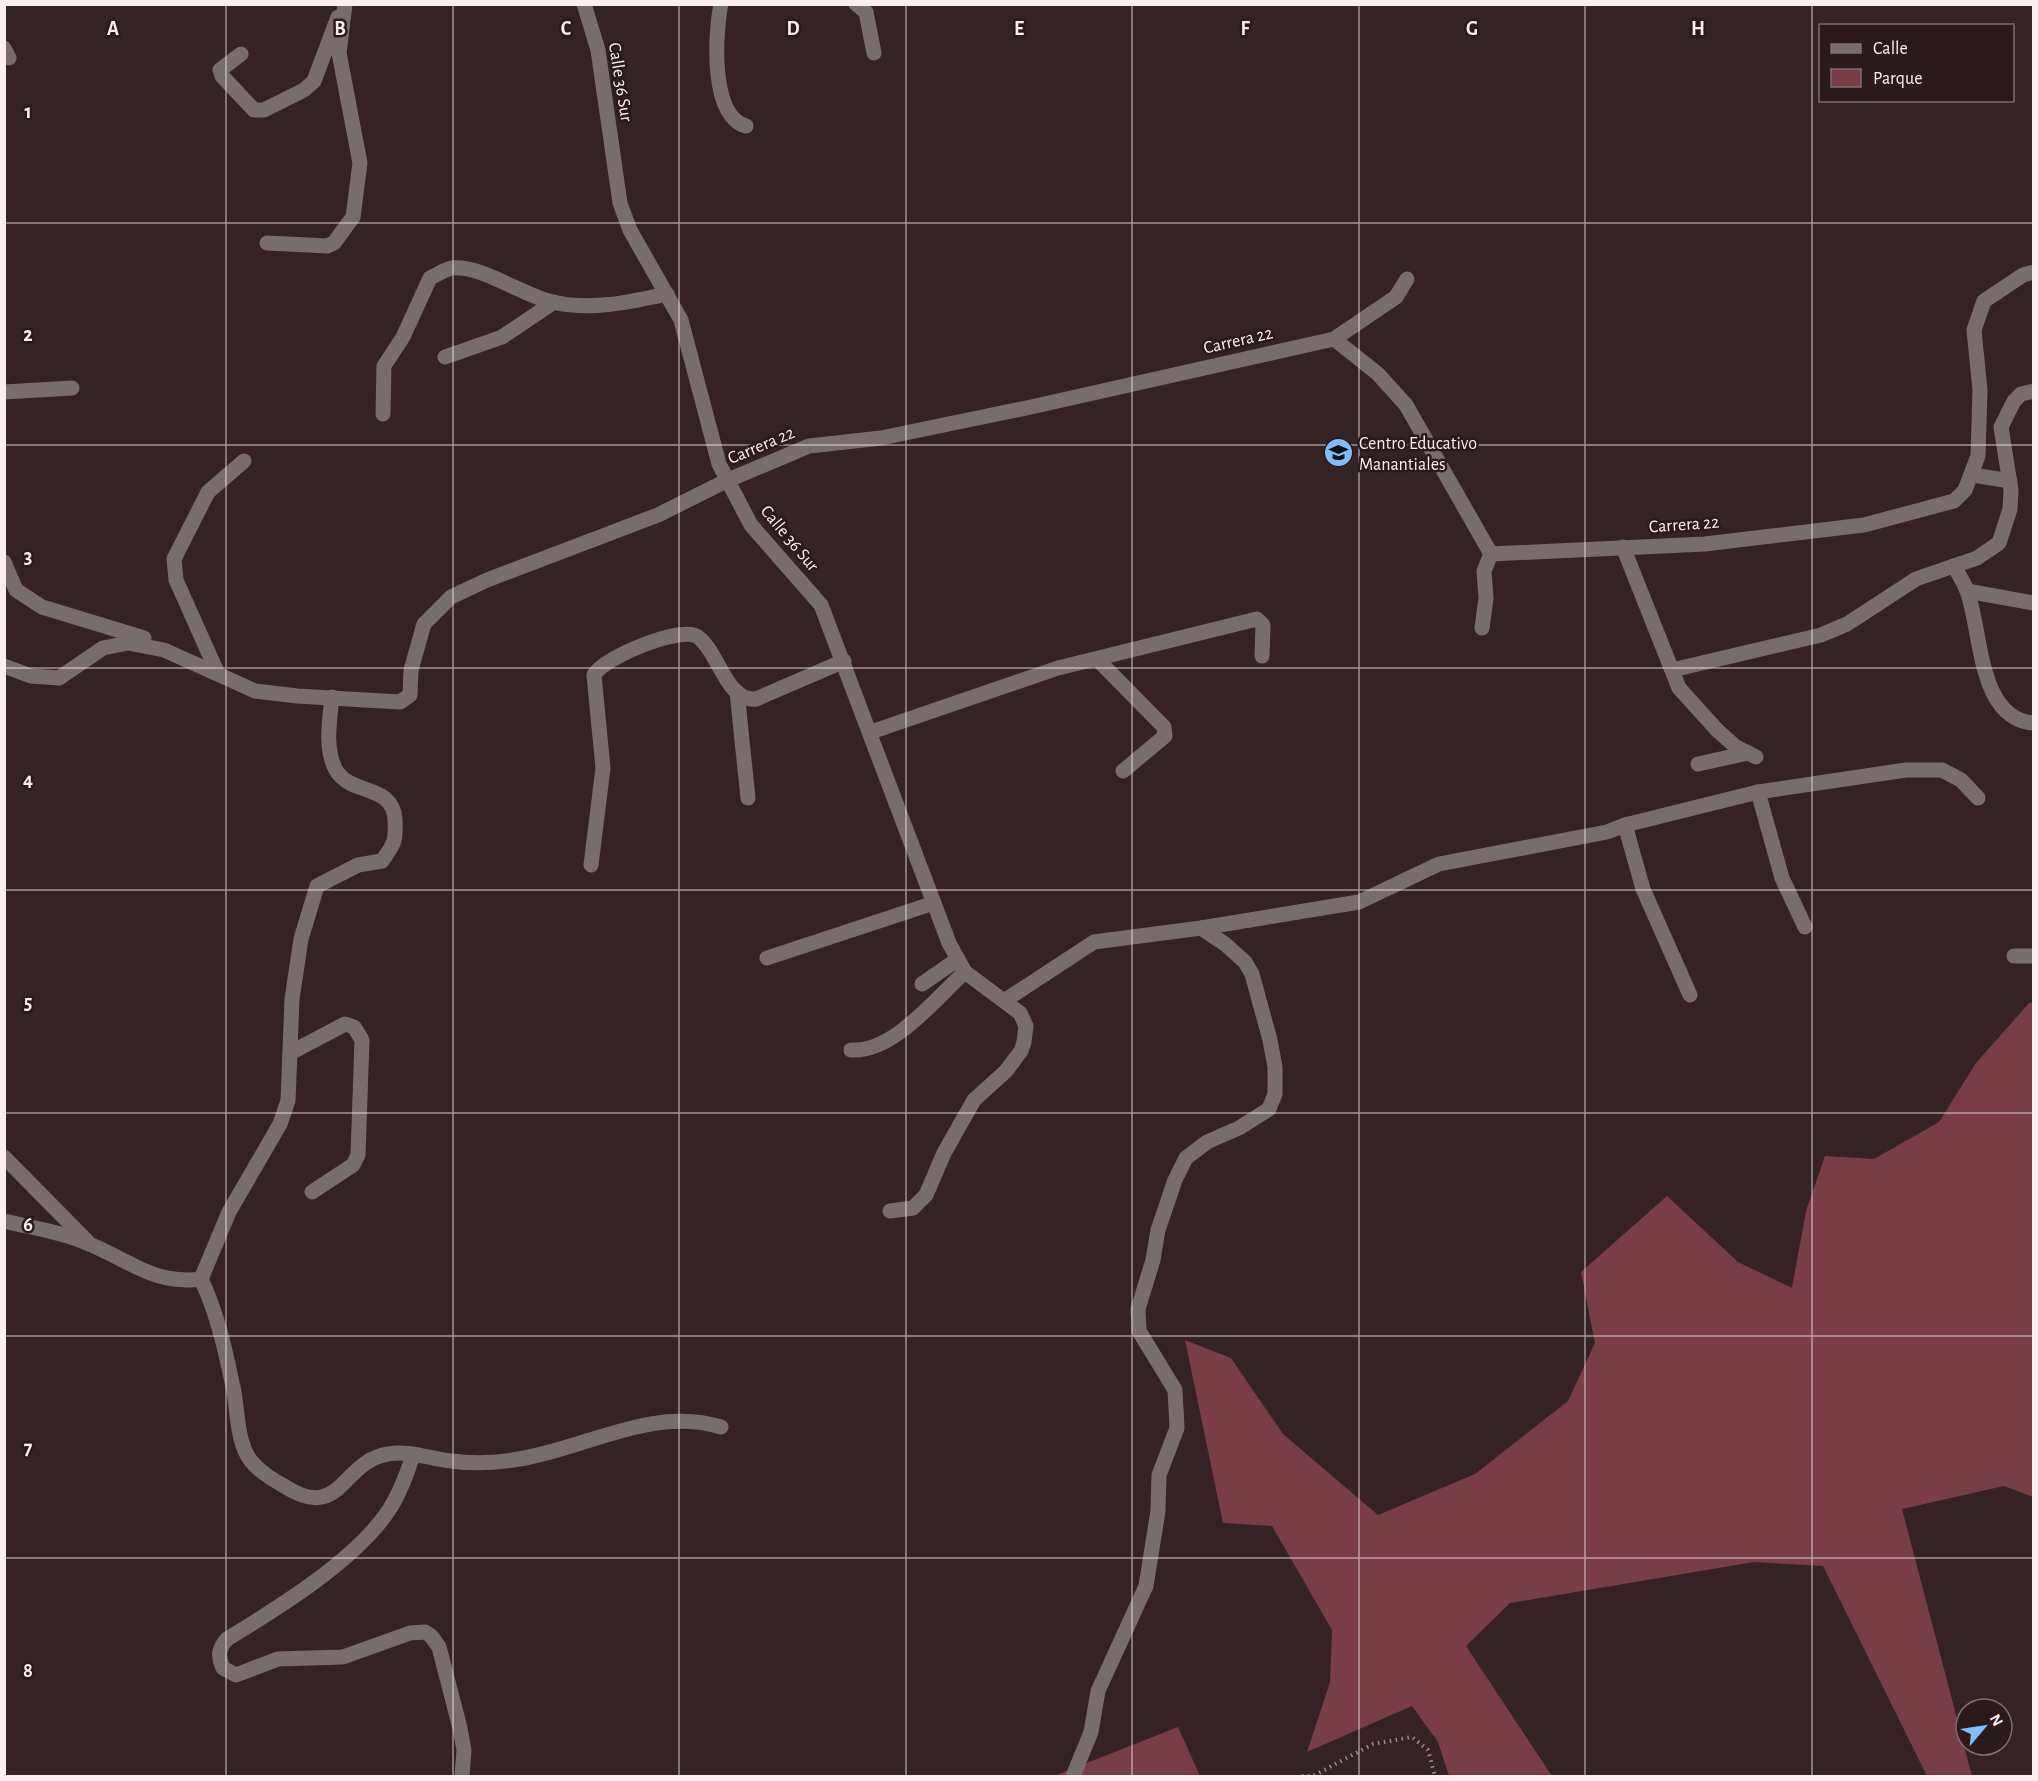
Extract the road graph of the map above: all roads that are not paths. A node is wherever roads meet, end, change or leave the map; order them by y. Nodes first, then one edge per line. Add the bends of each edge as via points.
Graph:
1 (344, 4) edge
2 (584, 4) edge
3 (721, 4) edge
4 (856, 4) edge
5 (874, 53) dead end
6 (241, 54) dead end
7 (746, 126) dead end
8 (267, 243) dead end
9 (2034, 272) edge
10 (1407, 279) dead end
11 (667, 294) junction
12 (554, 302) junction
13 (1334, 339) junction
14 (445, 357) dead end
15 (72, 388) dead end
16 (2034, 391) edge
17 (4, 392) edge
18 (383, 414) dead end
19 (244, 461) dead end
20 (1973, 476) junction
21 (726, 481) junction
22 (2010, 482) junction
23 (1623, 547) junction
24 (1491, 554) junction
25 (4, 562) edge
26 (1954, 566) junction
27 (1967, 591) junction
28 (2034, 603) edge
29 (1482, 628) dead end
30 (1262, 656) dead end
31 (210, 657) junction
32 (1097, 658) junction
33 (844, 661) junction
34 (4, 666) edge
35 (1672, 670) junction
36 (218, 674) junction
37 (737, 692) junction
38 (332, 697) junction
39 (2034, 723) edge
40 (871, 732) junction
41 (1698, 764) dead end
42 (1123, 771) dead end
43 (1758, 792) junction
44 (748, 798) dead end
45 (1978, 798) dead end
46 (1625, 825) junction
47 (591, 866) dead end
48 (934, 903) junction
49 (1804, 927) dead end
50 (1202, 928) junction
51 (2014, 956) dead end
52 (2034, 956) edge
53 (767, 958) dead end
54 (962, 965) junction
55 (922, 984) dead end
56 (1690, 995) dead end
57 (1004, 1001) junction
58 (851, 1050) dead end
59 (290, 1053) junction
60 (4, 1157) edge
61 (312, 1192) dead end
62 (890, 1211) dead end
63 (4, 1221) edge
64 (89, 1243) junction
65 (201, 1279) junction
66 (721, 1427) dead end
67 (414, 1455) junction
68 (462, 1776) edge
69 (1073, 1776) edge

1 - 6 street via 314,81 264,110 254,110 222,76 220,70
1 - 8 street via 339,53 360,164 353,217 334,243 327,246
2 - 11 street, Calle 36 Sur via 598,50 620,203 630,230
3 - 7 street via 716,71 729,114
4 - 5 street via 866,12
9 - 20 street via 1984,301 1974,330 1980,390 1978,456
10 - 13 street via 1396,297
11 - 12 street via 618,305
11 - 21 street, Calle 36 Sur via 686,336
12 - 14 street via 502,337
12 - 18 street via 519,291 486,273 452,268 430,278 403,337 384,366
13 - 21 street, Carrera 22 via 881,438 809,446
13 - 24 street via 1378,374 1406,405
15 - 17 street
16 - 22 street via 2021,394 2014,401 2001,427
19 - 31 street via 208,492 174,560 176,580
20 - 22 street
20 - 23 street, Carrera 22 via 1954,501 1864,525 1706,544
21 - 33 street, Calle 36 Sur via 751,525 821,605
21 - 38 street, Carrera 22 via 658,515 451,597 424,624 411,670 410,695 400,702
22 - 26 street via 2010,509 1999,543 1977,558
23 - 24 street, Carrera 22
23 - 35 street
24 - 29 street via 1484,571
25 - 31 street via 16,590 42,607
26 - 27 street
26 - 35 street via 1916,579 1847,624 1821,635
27 - 28 street
27 - 39 street via 1993,694 2008,715
30 - 32 street via 1263,625 1257,619
31 - 36 street
32 - 40 street
32 - 42 street via 1164,727 1165,736
33 - 37 street via 756,699 749,700
33 - 40 street, Calle 36 Sur
34 - 36 street, Carrera 22 via 31,676 58,678 103,648 128,643 164,651
35 - 41 street via 1679,688 1717,730 1752,755
36 - 38 street, Carrera 22 via 255,691
37 - 44 street
37 - 47 street via 699,638 689,633 627,650 598,667 594,675 603,768
38 - 59 street via 329,740 336,770 359,788 381,794 394,807 396,841 382,861 358,866 317,886 301,939 292,999
40 - 48 street, Calle 36 Sur
43 - 45 street via 1906,770 1942,770 1962,780
43 - 46 street
43 - 49 street via 1782,878
46 - 50 street via 1607,832 1439,864 1359,902
46 - 56 street via 1643,889
48 - 53 street
48 - 54 street, Calle 36 Sur
50 - 57 street via 1094,942
50 - 69 street via 1245,962 1252,974 1270,1040 1275,1094 1269,1109 1207,1142 1186,1158 1158,1230 1138,1309 1139,1331 1174,1390 1177,1428 1159,1475 1158,1511 1146,1586 1098,1691 1090,1732
51 - 52 street
54 - 55 street
54 - 57 street
54 - 58 street via 898,1033 875,1048
57 - 62 street via 1020,1013 1026,1026 1022,1051 974,1100 926,1195 913,1208
59 - 61 street via 345,1024 354,1026 362,1040 358,1155 353,1165
59 - 65 street via 288,1101 280,1124 229,1212
60 - 64 street
63 - 64 street
64 - 65 street via 159,1276 179,1281
65 - 67 street via 213,1305 226,1356 244,1450 257,1468 297,1495 318,1499 332,1493 376,1457
66 - 67 street via 694,1420 661,1420 541,1454 495,1462
67 - 68 street via 398,1495 367,1538 303,1589 227,1639 219,1657 223,1668 236,1676 278,1659 343,1657 410,1633 425,1632 439,1647 460,1728 464,1750

